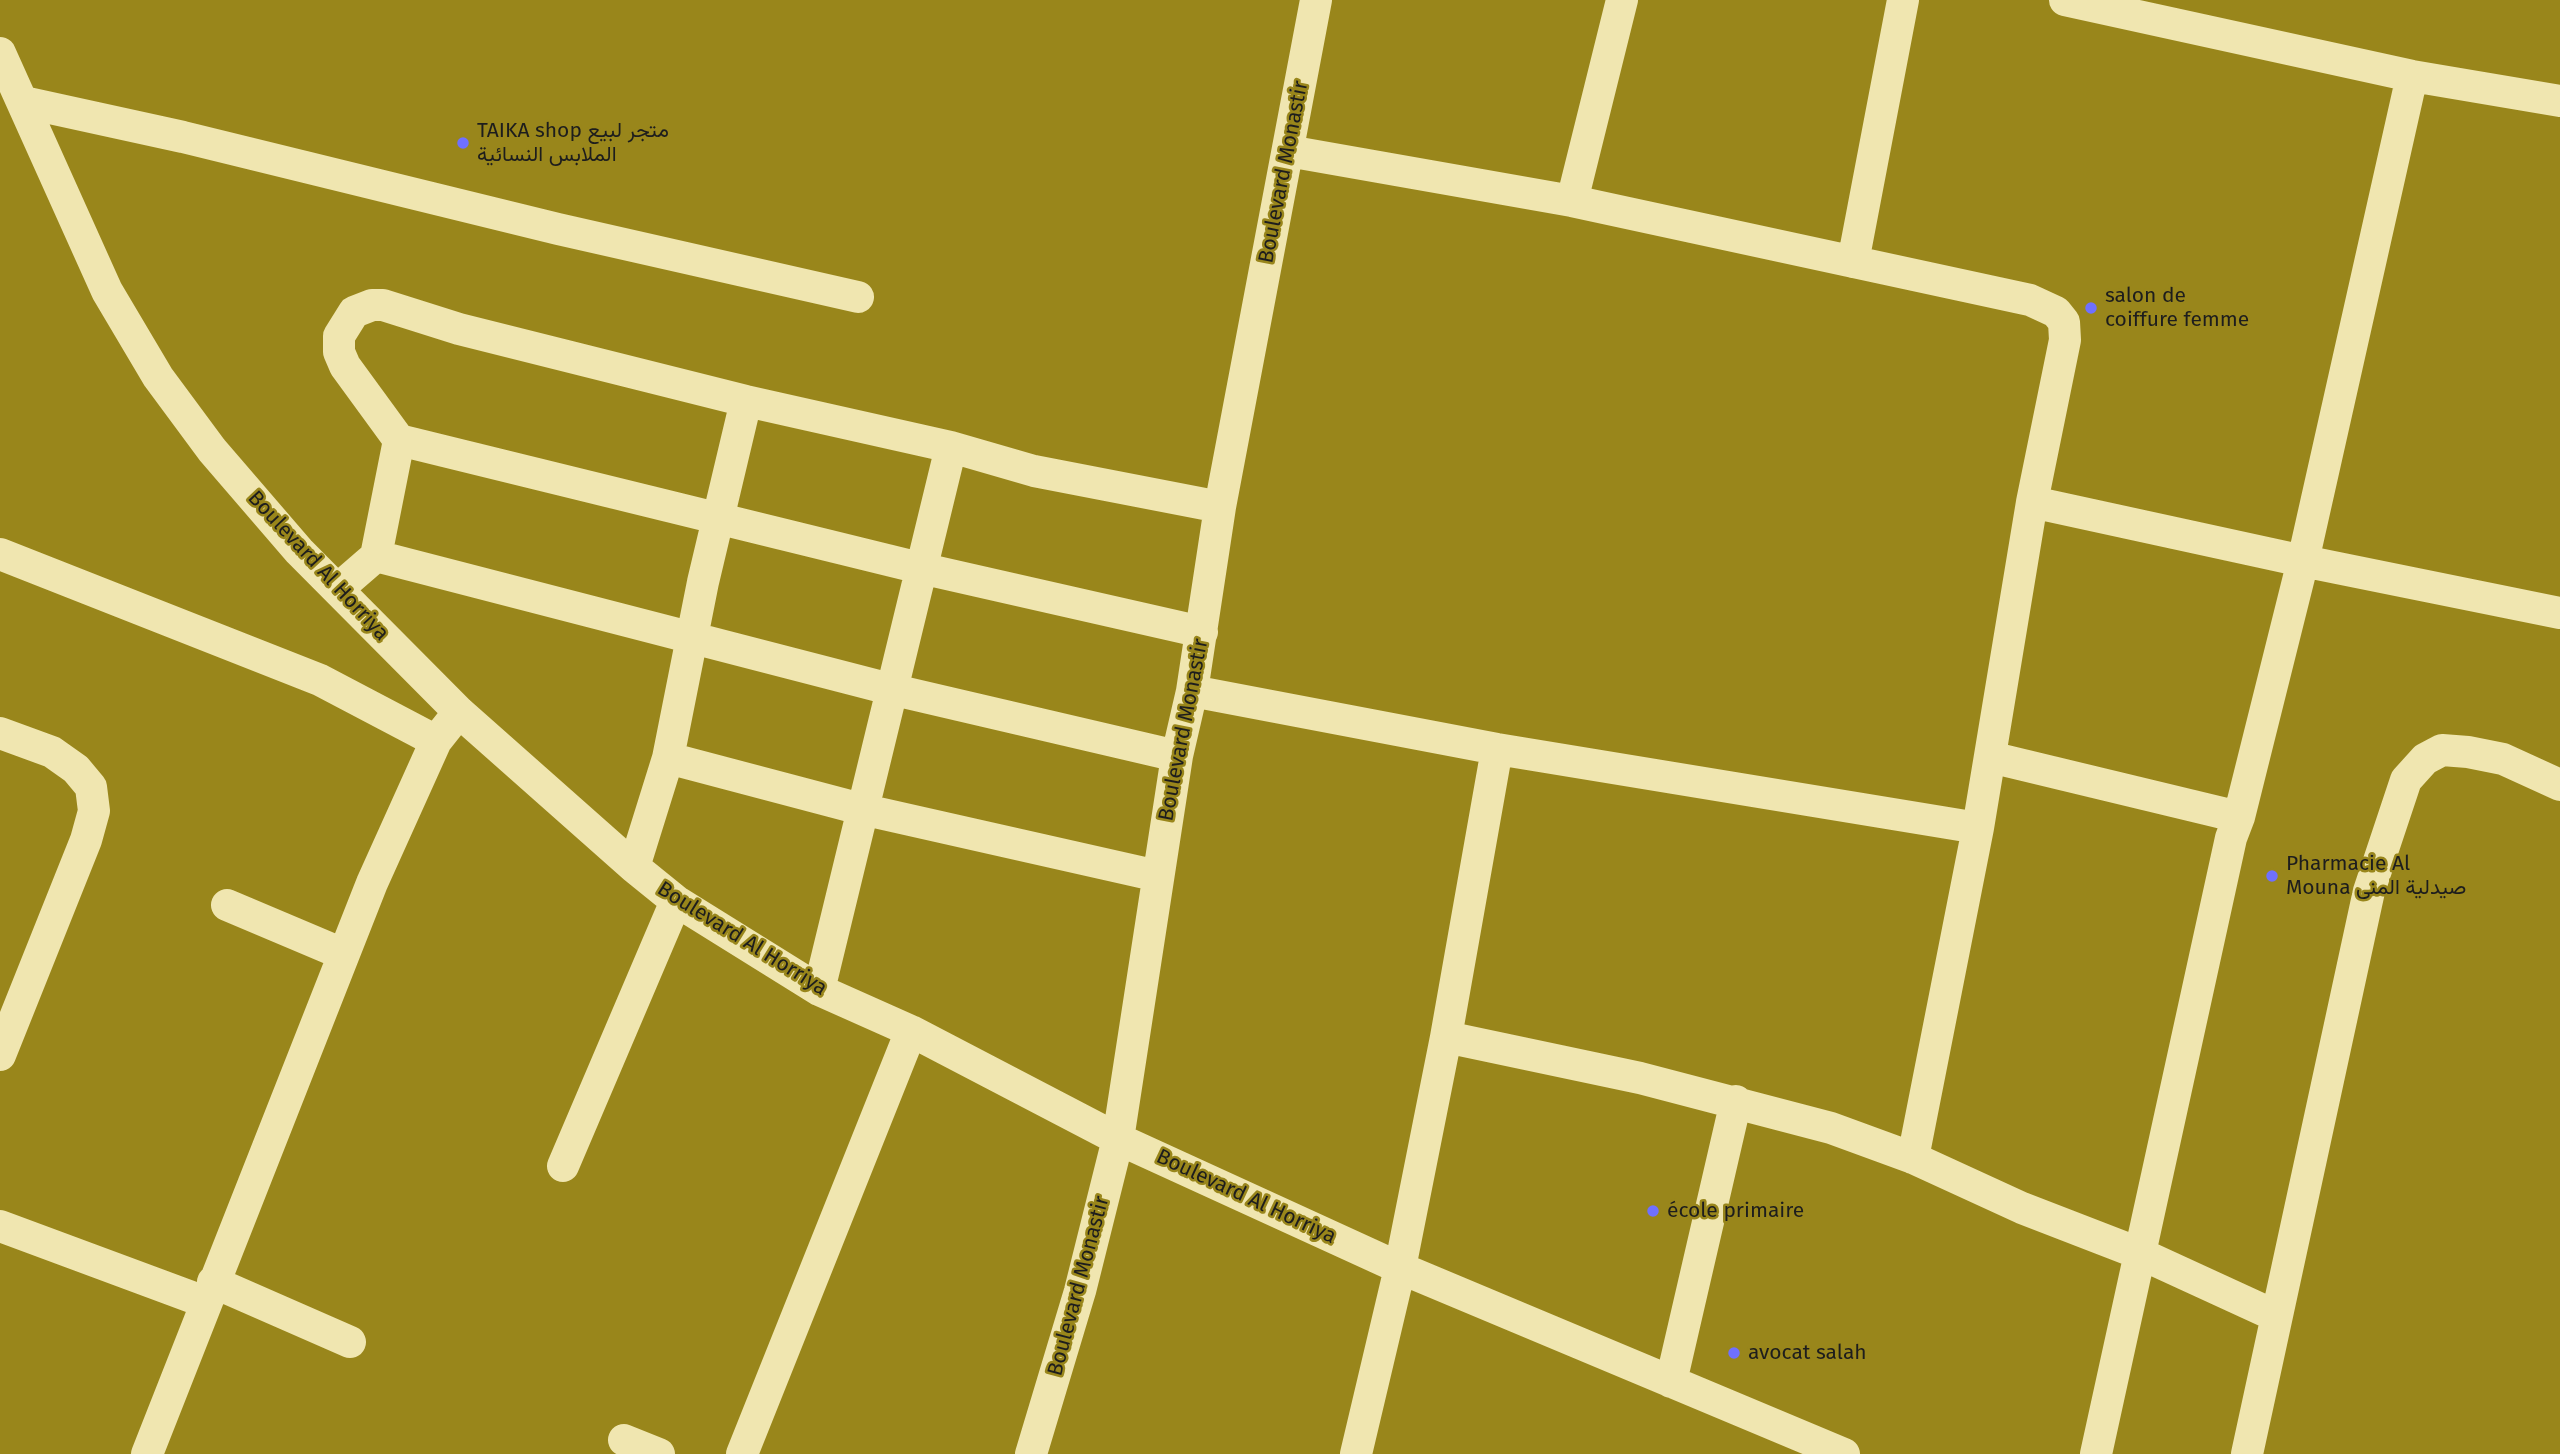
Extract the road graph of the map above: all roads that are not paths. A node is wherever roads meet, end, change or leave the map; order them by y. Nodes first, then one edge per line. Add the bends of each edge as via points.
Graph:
1 (1316, 0) edge
2 (1622, 0) edge
3 (1903, 0) edge
4 (2065, 0) edge
5 (0, 53) edge
6 (2412, 76) junction
7 (2560, 101) edge
8 (23, 102) junction
9 (1288, 151) junction
10 (1572, 201) junction
11 (1853, 262) junction
12 (858, 297) dead end
13 (746, 401) junction
14 (399, 440) junction
15 (951, 447) junction
16 (2032, 502) junction
17 (1220, 507) junction
18 (717, 519) junction
19 (0, 554) edge
20 (376, 556) junction
21 (2303, 561) junction
22 (920, 568) junction
23 (339, 588) junction
24 (2560, 612) edge
25 (1202, 632) junction
26 (692, 639) junction
27 (890, 689) junction
28 (1192, 691) junction
29 (459, 712) junction
30 (0, 733) edge
31 (436, 741) junction
32 (1497, 749) junction
33 (1177, 756) junction
34 (1990, 757) junction
35 (668, 758) junction
36 (2560, 785) edge
37 (862, 808) junction
38 (2239, 817) junction
39 (1978, 828) junction
40 (634, 867) junction
41 (1158, 876) junction
42 (676, 901) junction
43 (227, 905) dead end
44 (343, 954) junction
45 (819, 990) junction
46 (911, 1031) junction
47 (1446, 1038) junction
48 (0, 1055) edge
49 (1736, 1101) junction
50 (1118, 1139) junction
51 (1913, 1158) junction
52 (563, 1166) dead end
53 (0, 1226) edge
54 (2141, 1254) junction
55 (1400, 1268) junction
56 (209, 1292) junction
57 (2276, 1316) junction
58 (350, 1342) dead end
59 (1671, 1382) junction
60 (624, 1440) dead end
61 (147, 1454) edge
62 (659, 1454) edge
63 (742, 1454) edge
64 (1031, 1454) edge
65 (1356, 1454) edge
66 (1843, 1454) edge
67 (2096, 1454) edge
68 (2247, 1454) edge

1 - 9 street, Boulevard Monastir
2 - 10 street
3 - 11 street
4 - 6 street
5 - 8 street, Boulevard Al Horriya
6 - 7 street
6 - 21 street
8 - 12 street
8 - 23 street, Boulevard Al Horriya via 107,291 158,377 212,450 299,551
9 - 10 street
9 - 17 street, Boulevard Monastir
10 - 11 street
11 - 16 street via 2030,300 2064,321 2065,340
13 - 14 street via 459,329 383,305 362,307 347,320 339,336 339,352 355,383
13 - 15 street
13 - 18 street
14 - 18 street
14 - 20 street
15 - 17 street via 1110,488
15 - 22 street
16 - 21 street
16 - 34 street
17 - 25 street, Boulevard Monastir
18 - 22 street
18 - 26 street
19 - 31 street via 320,680
20 - 23 street
20 - 26 street
21 - 24 street
21 - 38 street
22 - 25 street
22 - 27 street
23 - 29 street, Boulevard Al Horriya
25 - 28 street, Boulevard Monastir
26 - 27 street
26 - 35 street
27 - 33 street
27 - 37 street
28 - 32 street
28 - 33 street, Boulevard Monastir
29 - 31 street
29 - 40 street, Boulevard Al Horriya
30 - 48 street via 52,752 76,769 91,788 94,811
31 - 44 street
32 - 39 street
32 - 47 street
33 - 41 street, Boulevard Monastir
34 - 38 street
34 - 39 street
35 - 37 street
35 - 40 street
36 - 57 street via 2503,759 2442,750 2406,780 2369,891
37 - 41 street
37 - 45 street
38 - 54 street
39 - 51 street
40 - 42 street, Boulevard Al Horriya
41 - 50 street, Boulevard Monastir
42 - 45 street, Boulevard Al Horriya
42 - 52 street
43 - 44 street
44 - 56 street
45 - 46 street, Boulevard Al Horriya
46 - 50 street, Boulevard Al Horriya
46 - 63 street
47 - 49 street
47 - 55 street
49 - 51 street
49 - 59 street
50 - 55 street, Boulevard Al Horriya
50 - 64 street, Boulevard Monastir via 1080,1291
51 - 54 street via 2022,1208
53 - 56 street
54 - 57 street
54 - 67 street
55 - 59 street, Boulevard Al Horriya
55 - 65 street
56 - 58 street
56 - 61 street
57 - 68 street
59 - 66 street, Boulevard Al Horriya
60 - 62 street

